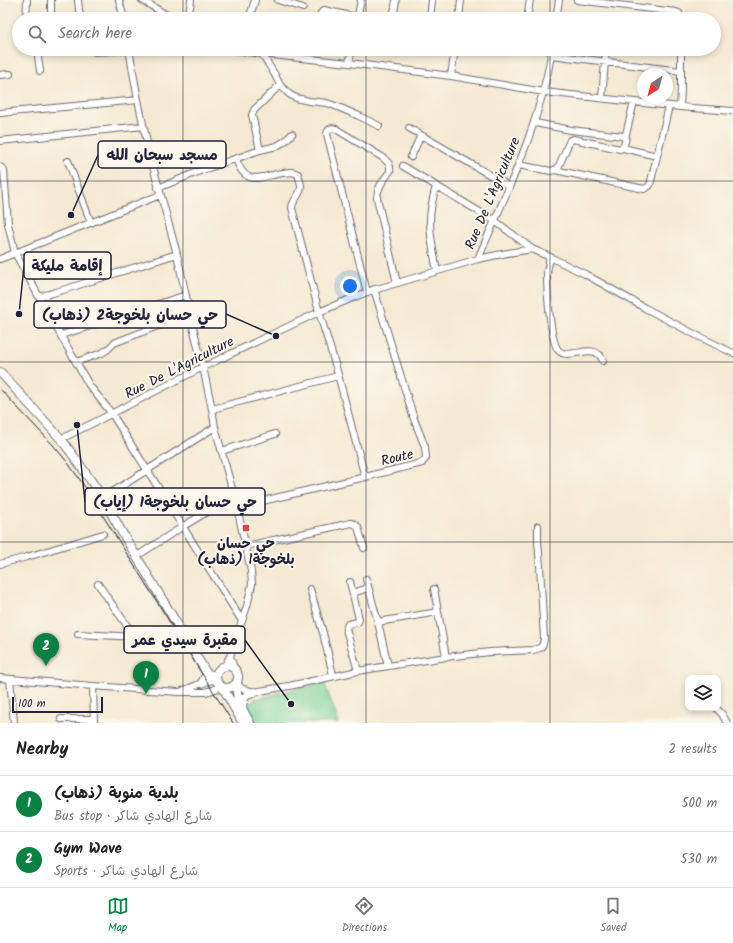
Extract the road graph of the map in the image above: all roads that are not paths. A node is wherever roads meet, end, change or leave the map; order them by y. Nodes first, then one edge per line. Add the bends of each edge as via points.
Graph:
1 (27, 0) edge
2 (51, 0) edge
3 (78, 0) edge
4 (119, 0) edge
5 (142, 0) edge
6 (191, 0) edge
7 (256, 0) edge
8 (278, 0) edge
9 (361, 0) edge
10 (396, 0) edge
11 (432, 0) edge
12 (461, 0) edge
13 (530, 0) edge
14 (559, 0) edge
15 (577, 0) edge
16 (303, 8) dead end
17 (26, 12) edge
18 (51, 12) edge
19 (79, 12) edge
20 (122, 12) edge
21 (162, 12) edge
22 (188, 12) edge
23 (252, 12) edge
24 (322, 12) edge
25 (332, 12) edge
26 (358, 12) edge
27 (394, 12) edge
28 (431, 12) edge
29 (459, 12) edge
30 (528, 12) edge
31 (557, 12) edge
32 (676, 12) edge
33 (38, 56) edge
34 (131, 56) edge
35 (263, 56) edge
36 (281, 56) edge
37 (350, 56) edge
38 (454, 56) edge
39 (550, 56) edge
40 (573, 56) edge
41 (605, 56) edge
42 (681, 56) edge
43 (605, 62) junction
44 (349, 63) junction
45 (40, 71) dead end
46 (681, 71) junction
47 (10, 74) dead end
48 (0, 75) edge
49 (451, 76) junction
50 (280, 85) junction
51 (544, 92) junction
52 (602, 98) junction
53 (138, 100) junction
54 (634, 102) junction
55 (669, 106) junction
56 (680, 107) junction
57 (733, 111) edge
58 (0, 113) edge
59 (534, 123) junction
60 (143, 126) junction
61 (378, 126) dead end
62 (409, 128) dead end
63 (571, 130) junction
64 (292, 134) dead end
65 (626, 134) junction
66 (421, 135) junction
67 (570, 140) junction
68 (0, 141) edge
69 (623, 148) junction
70 (260, 150) junction
71 (657, 156) junction
72 (411, 157) dead end
73 (236, 159) junction
74 (68, 160) dead end
75 (518, 165) junction
76 (0, 166) edge
77 (403, 166) dead end
78 (555, 170) junction
79 (436, 186) junction
80 (509, 186) junction
81 (158, 188) junction
82 (160, 195) junction
83 (495, 221) junction
84 (91, 222) junction
85 (532, 249) junction
86 (15, 253) junction
87 (177, 254) junction
88 (550, 257) junction
89 (0, 259) edge
90 (478, 259) junction
91 (437, 271) junction
92 (397, 283) junction
93 (374, 290) junction
94 (367, 292) junction
95 (186, 295) junction
96 (39, 297) junction
97 (319, 312) junction
98 (190, 315) junction
99 (61, 335) junction
100 (733, 352) edge
101 (603, 361) dead end
102 (76, 362) junction
103 (203, 367) junction
104 (0, 372) edge
105 (338, 376) junction
106 (212, 409) junction
107 (112, 414) junction
108 (215, 427) junction
109 (275, 434) dead end
110 (61, 439) junction
111 (222, 451) junction
112 (146, 470) junction
113 (365, 477) junction
114 (233, 496) junction
115 (103, 498) junction
116 (236, 508) junction
117 (538, 526) dead end
118 (182, 527) junction
119 (103, 534) dead end
120 (246, 546) junction
121 (364, 548) dead end
122 (137, 556) junction
123 (0, 564) edge
124 (366, 579) dead end
125 (350, 582) dead end
126 (98, 584) dead end
127 (368, 588) junction
128 (434, 588) dead end
129 (310, 589) dead end
130 (353, 593) junction
131 (438, 612) junction
132 (242, 621) junction
133 (378, 622) junction
134 (182, 632) junction
135 (78, 634) dead end
136 (135, 637) junction
137 (230, 656) junction
138 (446, 657) junction
139 (199, 661) junction
140 (388, 666) junction
141 (223, 667) junction
142 (234, 668) junction
143 (358, 671) junction
144 (207, 674) junction
145 (333, 675) junction
146 (0, 678) edge
147 (216, 678) junction
148 (10, 679) junction
149 (202, 683) junction
150 (236, 684) junction
151 (93, 686) junction
152 (222, 687) junction
153 (178, 692) junction
154 (254, 692) junction
155 (242, 708) junction
156 (719, 711) edge
157 (61, 719) dead end
158 (94, 721) edge
159 (14, 723) edge
160 (243, 723) edge
161 (250, 723) edge
162 (727, 723) edge

1 - 17 street
2 - 18 street
3 - 19 street
4 - 20 street
5 - 21 street
6 - 22 street
7 - 23 street
8 - 16 street
9 - 26 street
10 - 27 street
11 - 28 street
12 - 29 street
13 - 30 street
14 - 31 street
15 - 32 street
24 - 25 street
33 - 45 street
34 - 53 street
35 - 50 street
36 - 44 street
37 - 44 street
38 - 49 street
39 - 51 street, Rue De L'Agriculture
40 - 43 street
41 - 43 street
42 - 46 street
43 - 46 street
43 - 52 street
44 - 49 street
46 - 56 street
47 - 48 street
49 - 51 street
50 - 61 street via 296,98 327,103
50 - 70 street via 252,115
51 - 52 street
51 - 59 street, Rue De L'Agriculture
52 - 54 street
53 - 58 street
53 - 60 street
54 - 55 street
54 - 65 street
55 - 56 street
55 - 71 street
56 - 57 street
59 - 63 street
59 - 75 street, Rue De L'Agriculture
60 - 68 street
60 - 81 street
62 - 66 street
63 - 65 street via 620,136
63 - 67 street
64 - 70 street via 282,144
65 - 69 street
66 - 72 street
66 - 80 street
67 - 69 street
67 - 78 street
69 - 71 street
70 - 73 street
71 - 78 street via 650,185 644,189
73 - 81 street
73 - 97 street, Route via 243,173 251,178 292,171 298,174 301,188 292,208
74 - 84 street
75 - 78 street
75 - 80 street, Rue De L'Agriculture
76 - 86 street via 4,170 8,224
77 - 79 street
79 - 83 street
79 - 91 street via 430,220
80 - 83 street, Rue De L'Agriculture
81 - 82 street
82 - 84 street
82 - 87 street
83 - 85 street
83 - 90 street, Rue De L'Agriculture
84 - 86 street
85 - 88 street
85 - 90 street
86 - 89 street
86 - 96 street
87 - 95 street
87 - 96 street
88 - 100 street
88 - 101 street via 547,275 548,300 556,346 560,352 566,354 594,352 600,355
90 - 91 street, Rue De L'Agriculture
91 - 92 street, Rue De L'Agriculture
92 - 93 street, Rue De L'Agriculture
92 - 94 street via 377,198 377,192 391,168 382,157 336,128 330,128 327,134
93 - 94 street, Rue De L'Agriculture
93 - 113 street, Route via 425,447 426,458 422,463
94 - 97 street, Rue De L'Agriculture
95 - 98 street
95 - 99 street
96 - 99 street
97 - 103 street, Rue De L'Agriculture
97 - 105 street, Route
98 - 102 street via 114,343 102,353
98 - 103 street
99 - 102 street
102 - 107 street
103 - 106 street
103 - 107 street, Rue De L'Agriculture
104 - 110 main road
105 - 106 street
105 - 113 street, Route
106 - 108 street
107 - 110 street, Rue De L'Agriculture
107 - 112 street
108 - 111 street
108 - 112 street
109 - 111 street
110 - 115 main road
111 - 114 street
112 - 115 street
112 - 118 street
113 - 116 street
114 - 116 street
114 - 118 street
115 - 122 main road
116 - 120 street
117 - 138 street via 543,644 533,650
118 - 122 street
118 - 132 street
119 - 123 street
120 - 121 street via 351,523 358,527
120 - 132 street via 252,584
122 - 134 main road
124 - 127 street
125 - 130 street
126 - 136 street
127 - 130 street
127 - 133 street
128 - 131 street
129 - 145 street
130 - 143 street via 360,619 348,624 346,629
131 - 133 street
131 - 138 street
132 - 137 street
133 - 140 street
134 - 136 street via 158,638
134 - 139 main road
135 - 136 street
137 - 141 street
137 - 142 street
138 - 140 street
139 - 141 main road via 213,669
139 - 144 main road
140 - 143 street
141 - 142 main road
141 - 147 main road via 218,671
142 - 150 main road via 238,677
143 - 145 street
144 - 147 main road
144 - 149 main road
145 - 154 street
146 - 148 street
147 - 149 street
147 - 152 main road
148 - 151 street
148 - 159 street
149 - 153 street
150 - 152 main road via 231,688
150 - 154 street
150 - 155 main road via 238,701
151 - 153 street
151 - 158 street
152 - 153 street via 205,692
152 - 160 main road
154 - 155 main road via 242,700
155 - 161 main road
156 - 162 street
157 - 158 street

